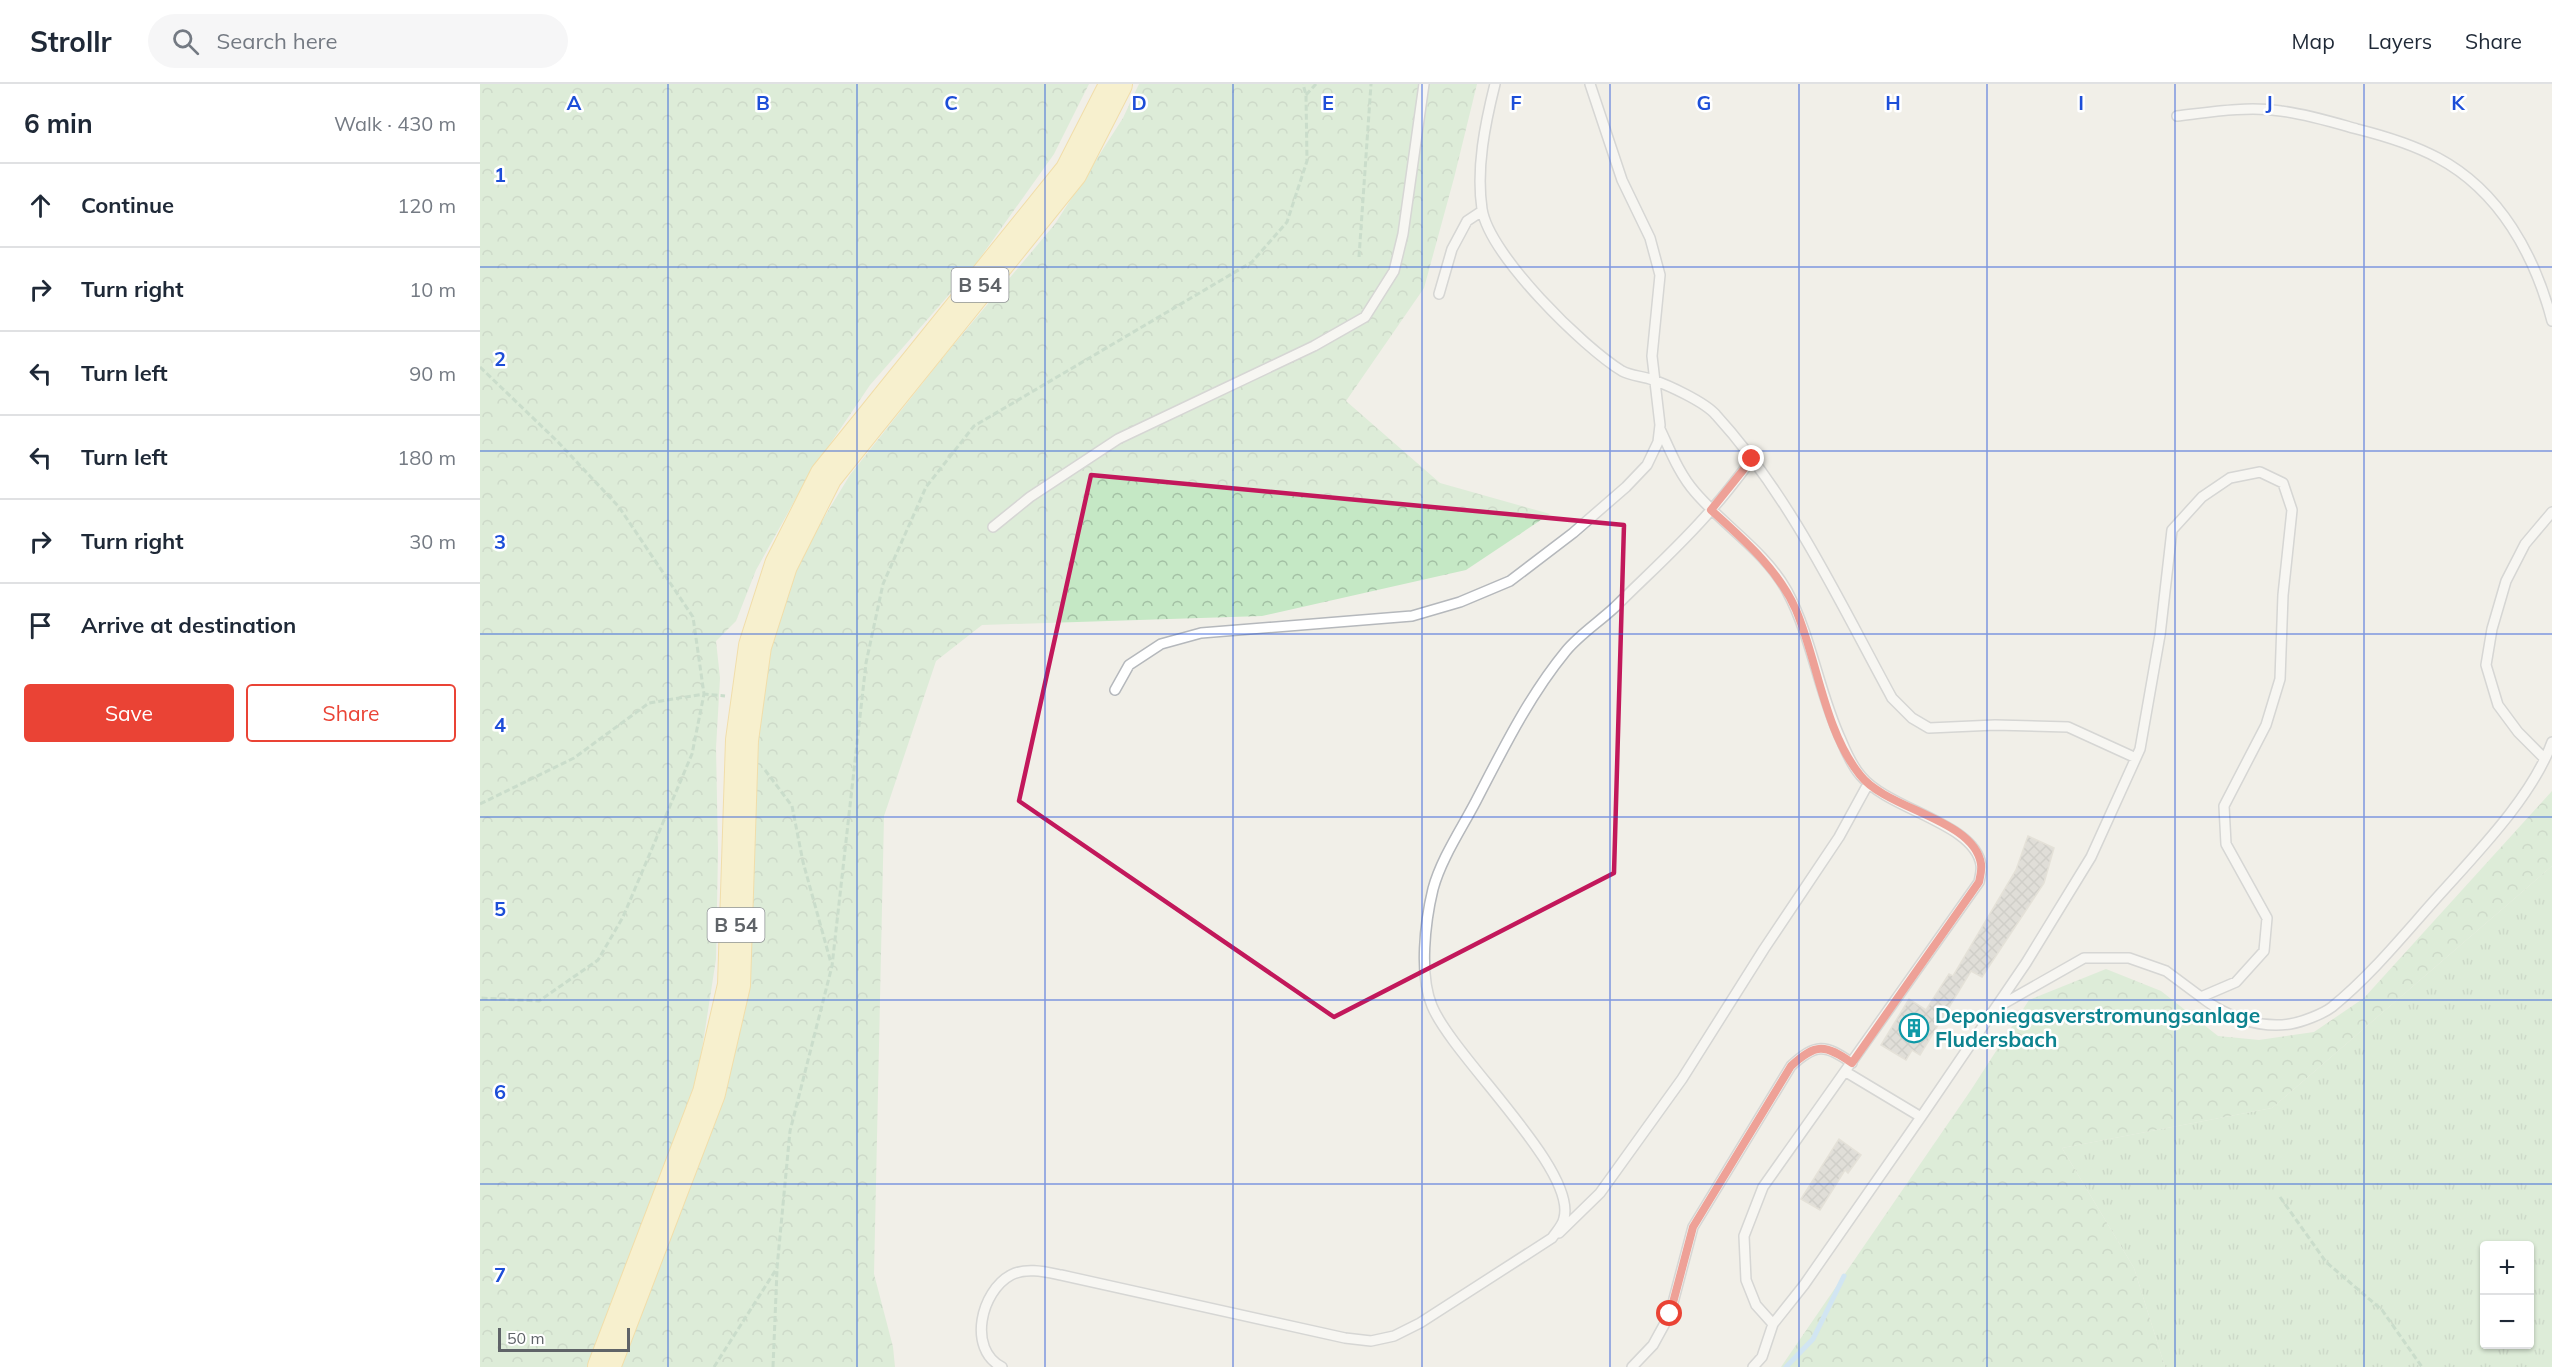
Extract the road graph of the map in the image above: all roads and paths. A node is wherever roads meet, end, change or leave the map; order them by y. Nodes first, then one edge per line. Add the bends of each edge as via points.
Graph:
1 (1116, 84) edge
2 (1303, 84) edge
3 (1316, 84) edge
4 (1371, 84) edge
5 (1424, 84) edge
6 (1495, 84) edge
7 (1590, 84) edge
8 (1306, 95) junction
9 (2177, 116) dead end
10 (1482, 211) junction
11 (1359, 257) dead end
12 (1439, 294) dead end
13 (2552, 321) edge
14 (480, 367) edge
15 (1654, 380) junction
16 (1660, 429) junction
17 (1752, 459) junction
18 (1711, 510) junction
19 (2552, 512) edge
20 (993, 527) dead end
21 (1115, 690) dead end
22 (704, 694) junction
23 (2552, 742) edge
24 (2136, 758) junction
25 (2544, 758) junction
26 (764, 768) dead end
27 (1868, 784) junction
28 (480, 804) edge
29 (832, 966) junction
30 (2201, 997) junction
31 (480, 998) edge
32 (1996, 1008) junction
33 (1852, 1063) junction
34 (1846, 1072) junction
35 (1921, 1117) junction
36 (2280, 1197) dead end
37 (1552, 1238) junction
38 (777, 1268) junction
39 (1773, 1324) junction
40 (991, 1364) edge
41 (604, 1367) edge
42 (714, 1367) edge
43 (773, 1367) edge
44 (1002, 1367) edge
45 (1632, 1367) edge
46 (1753, 1367) edge
47 (2422, 1367) edge

1 - 41 main road, B 54 via 1071,172 826,476 781,565 755,646 742,740 734,985 709,1093
2 - 8 path
3 - 8 path
4 - 11 path
5 - 20 lane via 1404,234 1394,271 1365,316 1314,346 1118,439 1030,496
6 - 10 lane via 1480,168
7 - 15 lane via 1622,180 1650,238 1658,266
8 - 29 path via 1307,161 1287,222 1252,262 974,426 926,487 883,584 866,663
9 - 13 lane via 2230,110 2280,111 2399,140 2439,159 2476,185 2508,220 2531,259
10 - 12 lane via 1467,221 1452,249
10 - 15 lane via 1495,243 1540,298 1624,372
14 - 22 path via 619,507 693,617
15 - 16 lane
15 - 17 lane via 1713,412
16 - 18 lane via 1692,490
16 - 21 lane via 1647,465 1626,487 1510,581 1412,616 1201,633 1161,644 1129,664
17 - 18 lane
17 - 24 lane via 1808,545 1892,698 1912,718 1929,728 2068,727
18 - 27 lane via 1768,565 1786,590 1830,717 1846,753
18 - 37 lane via 1603,619 1567,649 1499,756 1433,888 1424,964 1431,1005 1452,1040 1550,1167 1564,1197 1564,1218
19 - 25 lane via 2524,544 2506,581 2486,665 2498,705
22 - 28 path via 649,703 574,758
22 - 31 path via 692,754 623,917 597,960 539,1001
23 - 25 lane
24 - 30 lane via 2160,635 2172,530 2202,497 2230,478 2260,472 2283,483 2292,510 2280,679 2266,725 2224,806 2226,844 2267,918 2264,951 2236,982
24 - 32 lane via 2091,857
25 - 30 lane via 2528,788 2478,852 2380,962 2330,1009 2290,1024 2254,1023 2217,1010
26 - 29 path via 792,806
27 - 33 lane via 1878,793 1965,837 1981,865 1979,882
27 - 37 lane via 1839,837 1628,1158 1593,1200
29 - 38 path via 790,1131
30 - 32 lane via 2166,971 2130,958 2084,958
32 - 35 lane
33 - 34 lane
33 - 45 lane via 1833,1050 1820,1048 1807,1052 1791,1066 1693,1227 1670,1314 1653,1345
34 - 35 lane
34 - 39 lane via 1763,1187 1744,1236 1746,1280 1756,1305
35 - 39 lane
36 - 47 path via 2326,1262 2382,1310
37 - 40 lane via 1420,1323 1394,1336 1371,1341 1037,1270 1012,1274 994,1288 982,1312 982,1338
38 - 42 path
38 - 43 path
39 - 46 lane via 1762,1357
40 - 44 lane

